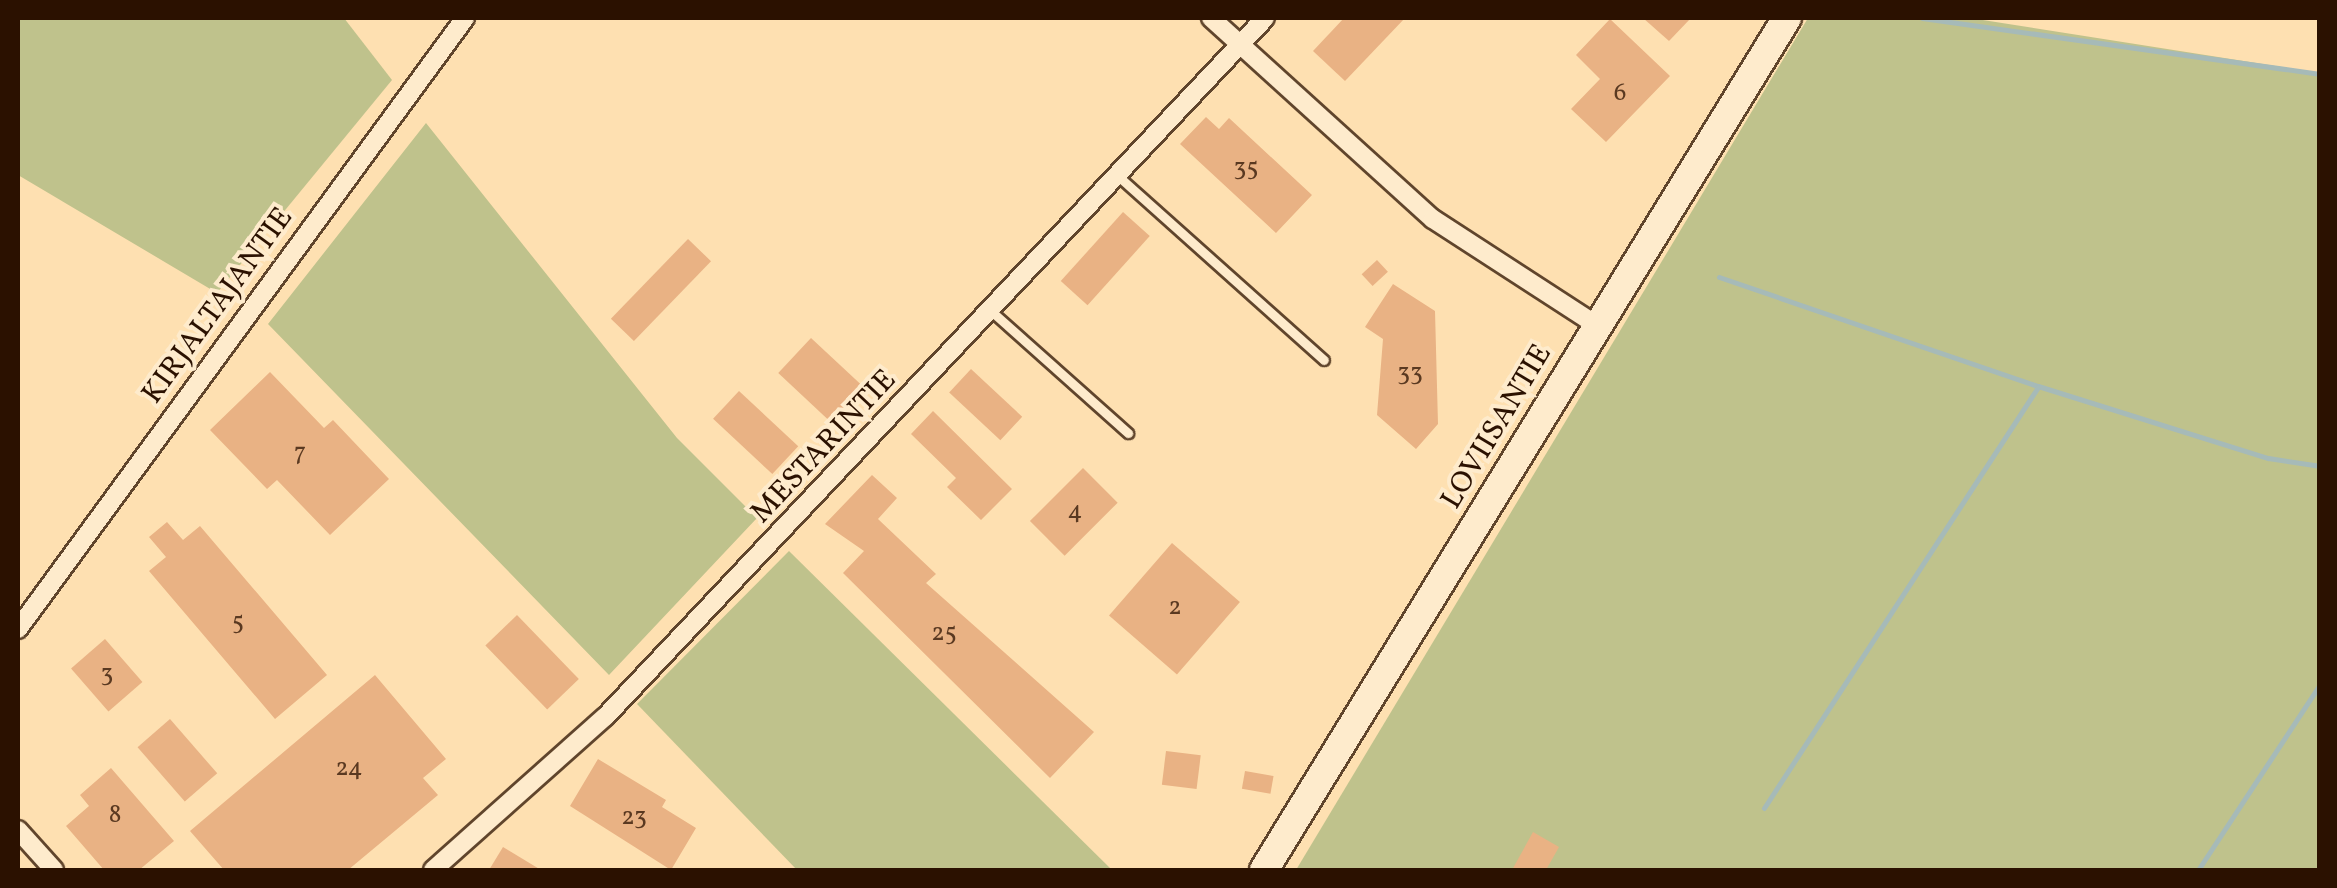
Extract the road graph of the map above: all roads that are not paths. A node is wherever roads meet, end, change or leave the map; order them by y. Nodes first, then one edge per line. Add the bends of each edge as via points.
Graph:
1 (465, 18) edge
2 (1210, 18) edge
3 (1265, 18) edge
4 (1787, 18) edge
5 (1240, 46) junction
6 (1118, 176) junction
7 (990, 310) junction
8 (1596, 325) junction
9 (1324, 360) dead end
10 (1128, 433) dead end
11 (18, 628) edge
12 (18, 830) edge
13 (54, 870) edge
14 (433, 870) edge
15 (1264, 870) edge

1 - 11 street, KIRJALTAJANTIE
2 - 5 street
3 - 5 street, MESTARINTIE
4 - 8 main road, LOVIISANTIE
5 - 6 street, MESTARINTIE
5 - 8 street via 1434,219
6 - 7 street, MESTARINTIE
6 - 9 lane
7 - 10 lane
7 - 14 street, MESTARINTIE via 604,718
8 - 15 main road, LOVIISANTIE
12 - 13 street

